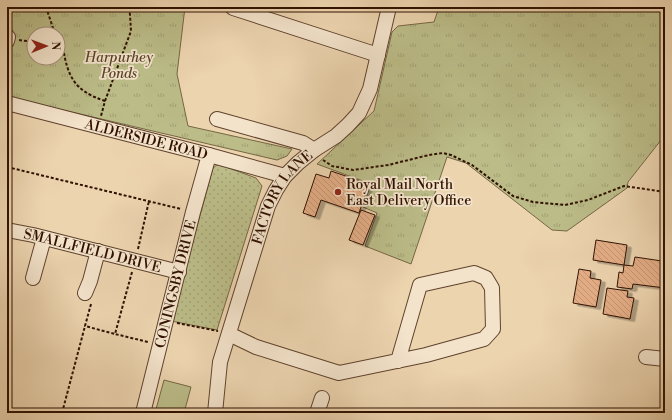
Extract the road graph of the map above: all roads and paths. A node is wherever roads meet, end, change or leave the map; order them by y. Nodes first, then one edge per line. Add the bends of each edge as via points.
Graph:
1 (46, 7) edge
2 (129, 7) edge
3 (389, 7) edge
4 (233, 8) dead end
5 (52, 26) edge
6 (378, 55) junction
7 (66, 66) edge
8 (105, 101) junction
9 (7, 103) edge
10 (217, 119) dead end
11 (98, 127) junction
12 (314, 150) junction
13 (209, 155) junction
14 (7, 167) edge
15 (285, 176) junction
16 (665, 192) edge
17 (149, 201) junction
18 (193, 212) junction
19 (7, 230) edge
20 (44, 238) junction
21 (98, 251) junction
22 (135, 260) junction
23 (179, 272) junction
24 (34, 278) dead end
25 (84, 293) joint
26 (167, 320) junction
27 (85, 326) junction
28 (225, 333) junction
29 (115, 334) junction
30 (162, 355) junction
31 (646, 357) dead end
32 (665, 359) edge
33 (398, 361) junction
34 (322, 398) dead end
35 (62, 413) edge
36 (144, 413) edge
37 (215, 413) edge
38 (317, 413) edge

1 - 5 path
2 - 8 path via 130,31
3 - 6 street, FACTORY LANE
4 - 6 street
6 - 12 street, FACTORY LANE via 370,89 359,113 336,136
7 - 8 path via 74,83 95,98
8 - 11 path
9 - 11 street, ALDERSIDE ROAD
10 - 12 street via 303,143
11 - 13 street, ALDERSIDE ROAD
12 - 15 street, FACTORY LANE
12 - 16 path via 332,166 353,170 443,153 472,165 513,196 533,202 565,205 588,200 624,186
13 - 15 street, ALDERSIDE ROAD
13 - 18 street, CONINGSBY DRIVE
14 - 17 path
15 - 28 street, FACTORY LANE via 268,206
17 - 18 path
17 - 22 path
18 - 23 street, CONINGSBY DRIVE
19 - 20 street, SMALLFIELD DRIVE
20 - 21 street, SMALLFIELD DRIVE
20 - 24 street
21 - 22 street, SMALLFIELD DRIVE
21 - 25 street
22 - 23 street, SMALLFIELD DRIVE
22 - 29 path
23 - 26 street, CONINGSBY DRIVE
25 - 27 path via 91,301
26 - 28 path
26 - 30 street, CONINGSBY DRIVE
27 - 29 path
27 - 35 path
28 - 33 street via 256,347 339,373
28 - 37 street, FACTORY LANE
29 - 30 path
30 - 36 street, CONINGSBY DRIVE
31 - 32 street
33 - 33 street via 484,339 493,329 492,288 486,278 474,273 420,285
34 - 38 street

